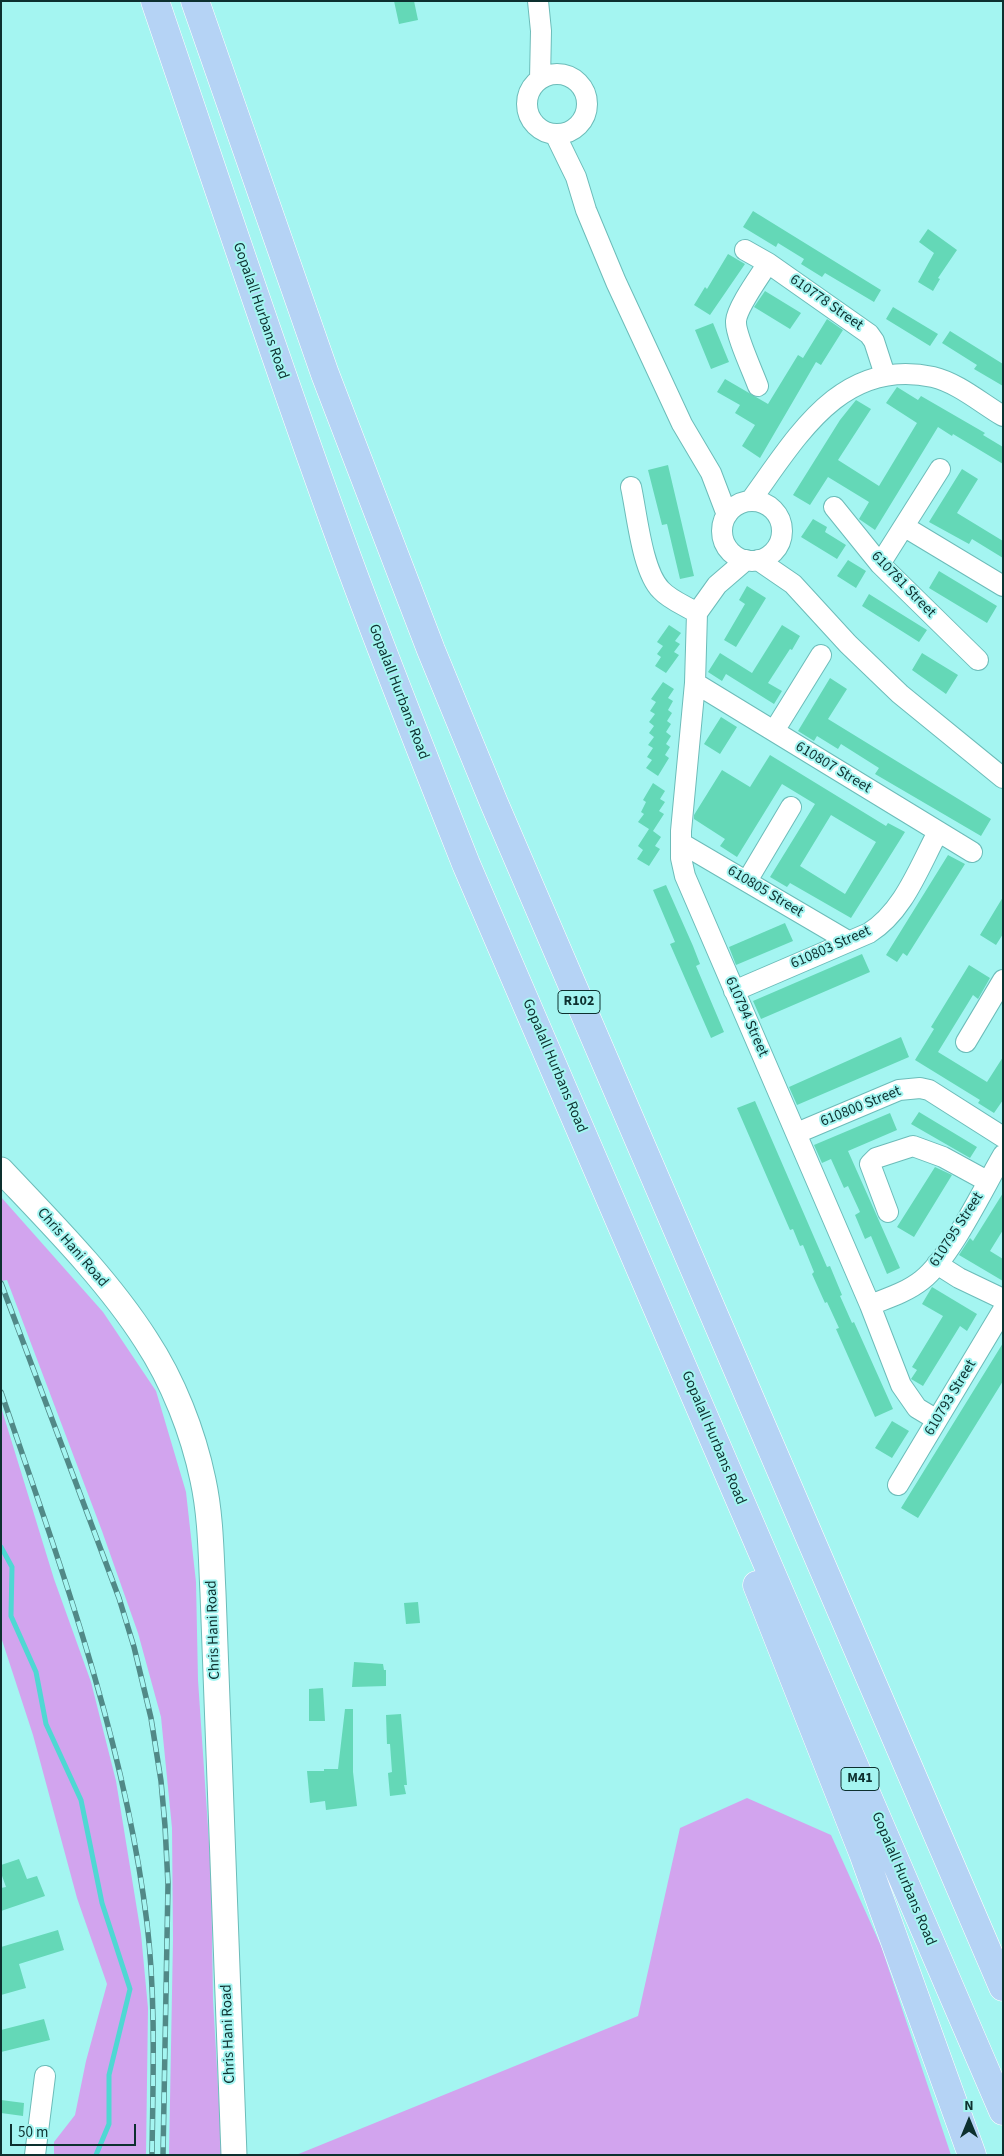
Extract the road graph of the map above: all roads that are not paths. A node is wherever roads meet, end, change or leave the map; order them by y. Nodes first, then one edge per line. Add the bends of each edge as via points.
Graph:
1 (155, 1) edge
2 (195, 1) edge
3 (538, 1) edge
4 (541, 31) junction
5 (565, 75) junction
6 (540, 79) junction
7 (564, 132) junction
8 (745, 250) dead end
9 (768, 263) junction
10 (885, 375) junction
11 (758, 386) dead end
12 (1003, 416) edge
13 (774, 467) junction
14 (940, 469) dead end
15 (711, 473) junction
16 (631, 487) dead end
17 (746, 501) junction
18 (834, 506) dead end
19 (771, 507) junction
20 (727, 515) junction
21 (905, 527) junction
22 (780, 542) junction
23 (727, 547) junction
24 (752, 560) junction
25 (880, 564) junction
26 (793, 584) junction
27 (717, 585) junction
28 (1003, 586) edge
29 (697, 612) junction
30 (821, 655) dead end
31 (978, 660) dead end
32 (695, 683) junction
33 (774, 732) junction
34 (1003, 778) edge
35 (792, 808) dead end
36 (938, 832) junction
37 (681, 842) junction
38 (972, 852) dead end
39 (747, 881) junction
40 (848, 941) junction
41 (1003, 980) edge
42 (734, 991) junction
43 (966, 1042) dead end
44 (797, 1133) junction
45 (1003, 1137) edge
46 (1003, 1155) edge
47 (1, 1170) edge
48 (987, 1181) junction
49 (888, 1212) dead end
50 (937, 1264) junction
51 (1003, 1299) edge
52 (870, 1305) junction
53 (1003, 1310) edge
54 (937, 1420) junction
55 (717, 1448) junction
56 (898, 1485) dead end
57 (1003, 1987) edge
58 (45, 2076) dead end
59 (1003, 2111) edge
60 (36, 2155) edge
61 (234, 2155) edge
62 (972, 2155) edge

1 - 55 highway, Gopalall Hurbans Road via 286,387 411,726 466,864
2 - 57 highway, R102 via 325,374 494,803
3 - 4 street
4 - 5 street
4 - 6 street
5 - 6 street via 552,74
5 - 7 street via 581,86 587,104 581,123
6 - 7 street via 528,93 527,112 531,121 537,128
7 - 15 street via 586,210 639,334 682,424
8 - 9 street, 610778 Street
9 - 10 street, 610778 Street via 869,334
9 - 11 street via 736,321 738,335
10 - 12 street via 934,378
10 - 13 street via 857,384 830,401 809,420
13 - 17 street
13 - 19 street
14 - 21 street
15 - 17 street
15 - 20 street
16 - 29 street via 652,579 661,592
17 - 19 street
17 - 20 street via 736,505
18 - 25 street, 610781 Street
19 - 22 street via 780,521
20 - 23 street via 722,534
21 - 25 street
21 - 28 street
22 - 24 street via 771,554
22 - 26 street
23 - 24 street via 732,553
23 - 27 street
24 - 26 street
24 - 27 street
25 - 31 street, 610781 Street
26 - 34 street via 900,694
27 - 29 street
29 - 32 street, 610794 Street
30 - 33 street
32 - 33 street, 610807 Street
32 - 37 street, 610794 Street
33 - 36 street, 610807 Street
35 - 39 street
36 - 38 street, 610807 Street
36 - 40 street, 610803 Street via 893,913 869,933
37 - 39 street, 610805 Street
37 - 42 street, 610794 Street via 685,876
39 - 40 street, 610805 Street
40 - 42 street, 610803 Street
41 - 43 street
42 - 44 street, 610794 Street
44 - 45 street, 610800 Street via 899,1090 920,1088 929,1090
44 - 52 street, 610794 Street
46 - 48 street, 610795 Street
47 - 61 street, Chris Hani Road via 60,1233 147,1341 181,1409 204,1481 214,1603
48 - 49 street via 943,1157 913,1146 876,1158 870,1164
48 - 50 street, 610795 Street
50 - 51 street
50 - 52 street, 610795 Street via 906,1291
52 - 54 street, 610794 Street via 901,1385 917,1408
53 - 54 street, 610793 Street
54 - 56 street, 610793 Street
55 - 59 highway, Gopalall Hurbans Road / M41
55 - 62 highway via 724,1494 752,1573 864,1853
58 - 60 street

